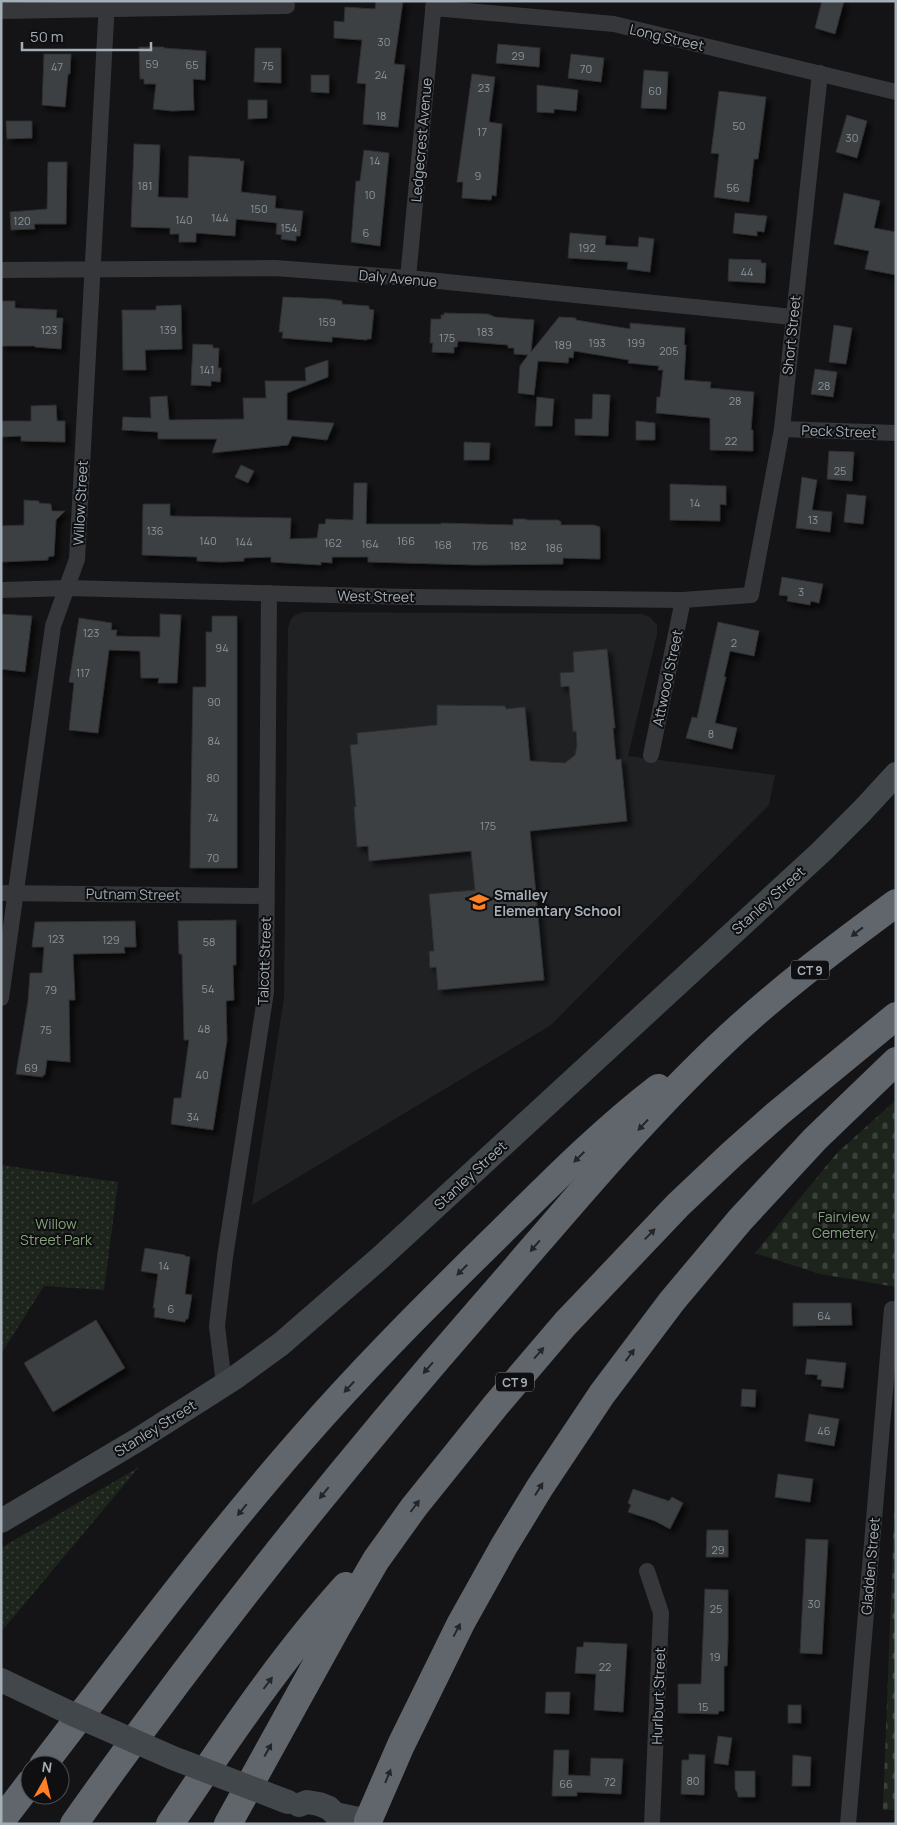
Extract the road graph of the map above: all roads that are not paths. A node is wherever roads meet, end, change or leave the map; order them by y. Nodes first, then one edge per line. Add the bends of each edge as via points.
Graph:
1 (107, 5) edge
2 (434, 5) edge
3 (287, 6) dead end
4 (1, 11) edge
5 (820, 73) junction
6 (896, 92) edge
7 (93, 269) junction
8 (1, 270) edge
9 (408, 278) junction
10 (793, 317) junction
11 (782, 429) junction
12 (896, 433) edge
13 (68, 588) junction
14 (1, 590) edge
15 (269, 593) junction
16 (751, 595) joint
17 (684, 600) junction
18 (651, 755) dead end
19 (896, 774) edge
20 (9, 893) edge
21 (266, 896) junction
22 (896, 903) edge
23 (1, 998) edge
24 (896, 1016) edge
25 (726, 1040) junction
26 (896, 1061) edge
27 (892, 1309) dead end
28 (224, 1384) junction
29 (1, 1521) edge
30 (389, 1541) junction
31 (647, 1571) dead end
32 (1, 1680) edge
33 (52, 1755) edge
34 (20, 1796) edge
35 (1, 1821) edge
36 (372, 1823) edge
37 (74, 1824) edge
38 (170, 1824) edge
39 (228, 1824) edge
40 (652, 1824) edge
41 (848, 1824) edge

1 - 3 street
1 - 4 street
1 - 7 street, Willow Street
2 - 5 street, Long Street via 614,24
2 - 9 street, Ledgecrest Avenue
5 - 6 street, Long Street
5 - 10 street, Short Street
7 - 8 street, Daly Avenue
7 - 9 street, Daly Avenue via 275,268
7 - 13 street, Willow Street via 77,559
9 - 10 street, Daly Avenue
10 - 11 street, Short Street
11 - 12 street, Peck Street
11 - 16 street, Short Street
13 - 14 street, West Street
13 - 15 street, West Street
13 - 20 street, Willow Street via 53,626
15 - 17 street, West Street
15 - 21 street, Talcott Street
16 - 17 street, West Street
17 - 18 street, Attwood Street
19 - 28 main road, Stanley Street via 821,852 381,1257 281,1344
20 - 21 street, Putnam Street
20 - 23 street, Willow Street
21 - 28 street, Talcott Street via 266,992 217,1326
22 -> 25 highway, CT 9
30 -> 24 highway, CT 9 via 539,1353 647,1237 732,1154
25 -> 33 highway via 672,1077 612,1126 487,1246 356,1380 222,1534
25 -> 37 highway, CT 9 via 674,1091 566,1210 354,1456 218,1626
36 -> 26 highway via 401,1745 461,1623 525,1512 592,1408 672,1301 740,1220 815,1139
27 - 41 street, Gladden Street
28 - 29 main road, Stanley Street
38 -> 30 highway via 295,1646
39 -> 30 highway, CT 9 via 337,1627
31 - 40 street, Hurlburt Street via 661,1613
32 - 36 main road, bridge via 145,1746 294,1804 318,1804 335,1814
34 - 35 highway

